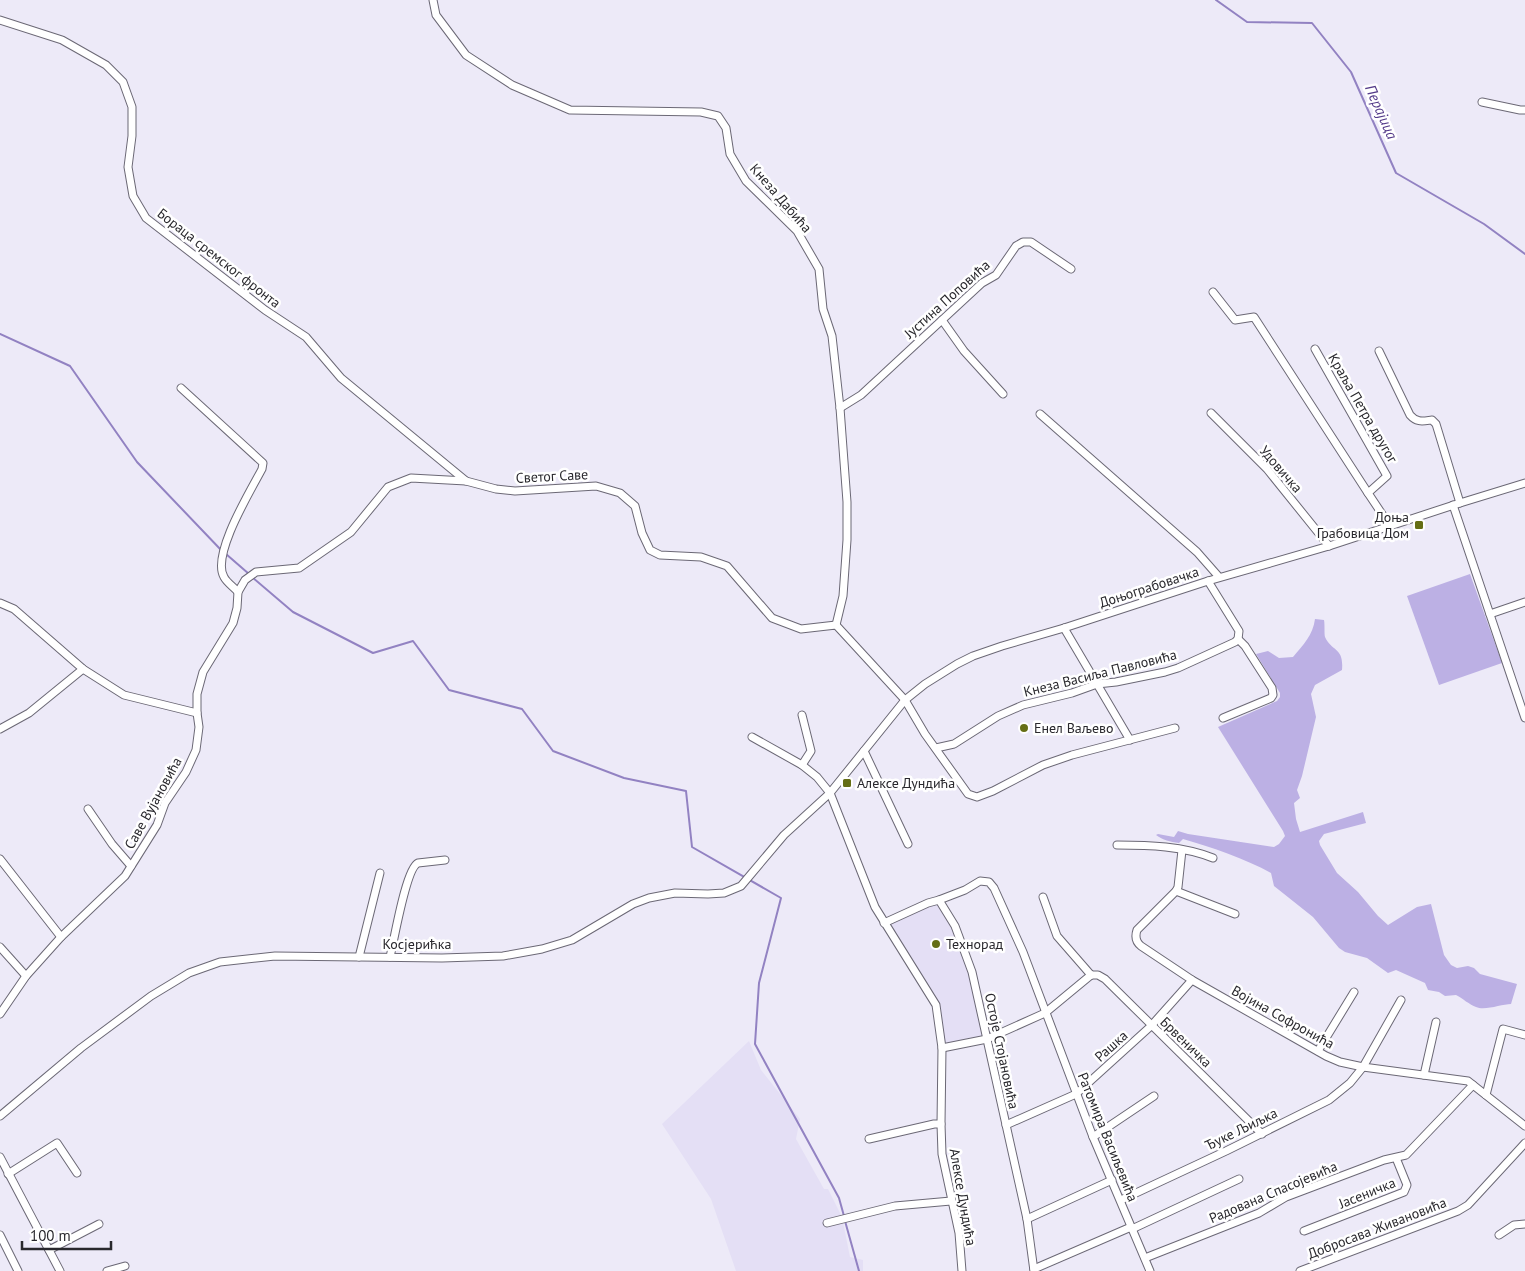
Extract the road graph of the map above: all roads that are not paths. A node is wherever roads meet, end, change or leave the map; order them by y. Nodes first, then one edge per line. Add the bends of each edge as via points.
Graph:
1 (433, 0) edge
2 (0, 20) edge
3 (1482, 102) dead end
4 (1525, 110) edge
5 (1071, 269) dead end
6 (1213, 292) dead end
7 (942, 320) junction
8 (1314, 349) dead end
9 (1379, 351) dead end
10 (180, 388) dead end
11 (1003, 394) dead end
12 (840, 408) junction
13 (1211, 413) dead end
14 (1040, 414) dead end
15 (466, 481) junction
16 (1525, 484) edge
17 (1368, 493) junction
18 (1457, 504) junction
19 (1390, 526) junction
20 (1329, 546) junction
21 (256, 572) joint
22 (1219, 577) junction
23 (1208, 580) junction
24 (238, 592) junction
25 (1525, 602) edge
26 (0, 603) edge
27 (1490, 614) junction
28 (836, 625) junction
29 (1064, 628) junction
30 (1238, 639) junction
31 (83, 669) junction
32 (1097, 684) junction
33 (905, 700) junction
34 (197, 713) junction
35 (802, 715) dead end
36 (1224, 718) dead end
37 (1525, 718) edge
38 (1121, 724) junction
39 (1176, 728) dead end
40 (0, 729) edge
41 (752, 737) dead end
42 (1130, 740) junction
43 (1116, 743) junction
44 (936, 748) junction
45 (864, 751) junction
46 (802, 765) junction
47 (830, 793) junction
48 (88, 809) dead end
49 (908, 844) dead end
50 (1117, 845) dead end
51 (1182, 850) junction
52 (1213, 858) dead end
53 (0, 859) edge
54 (446, 860) dead end
55 (131, 866) junction
56 (380, 873) dead end
57 (1176, 891) junction
58 (1043, 897) dead end
59 (939, 900) junction
60 (1235, 914) dead end
61 (884, 923) junction
62 (61, 937) junction
63 (0, 946) edge
64 (359, 957) junction
65 (390, 957) junction
66 (1091, 975) junction
67 (26, 976) junction
68 (1192, 980) junction
69 (1354, 992) dead end
70 (1401, 1000) dead end
71 (1045, 1013) junction
72 (0, 1014) edge
73 (1436, 1022) dead end
74 (1151, 1026) junction
75 (1525, 1035) edge
76 (988, 1040) junction
77 (942, 1048) junction
78 (1318, 1051) junction
79 (1363, 1067) junction
80 (1424, 1075) junction
81 (1473, 1085) junction
82 (1076, 1094) junction
83 (1486, 1095) junction
84 (1154, 1096) dead end
85 (0, 1116) edge
86 (941, 1124) junction
87 (1006, 1125) junction
88 (1525, 1126) edge
89 (1262, 1134) junction
90 (1093, 1136) junction
91 (868, 1139) dead end
92 (1525, 1143) edge
93 (0, 1157) edge
94 (1396, 1158) junction
95 (77, 1173) dead end
96 (8, 1174) junction
97 (1239, 1179) dead end
98 (1112, 1180) junction
99 (1121, 1200) junction
100 (951, 1202) junction
101 (1027, 1219) junction
102 (827, 1223) dead end
103 (99, 1224) dead end
104 (1525, 1224) edge
105 (1131, 1228) junction
106 (1304, 1231) dead end
107 (0, 1235) edge
108 (1499, 1235) dead end
109 (49, 1250) junction
110 (1145, 1258) junction
111 (125, 1266) dead end
112 (1034, 1270) edge
113 (18, 1271) edge
114 (60, 1271) edge
115 (107, 1271) edge
116 (962, 1271) edge
117 (1150, 1271) edge
118 (1300, 1271) edge

1 - 12 street, Кнеза Дабића via 436,15 466,55 512,85 570,110 701,112 718,116 726,128 730,154 746,181 796,231 819,269 823,309 832,336
2 - 15 street, Бораца сремског фронта via 62,40 106,65 123,82 132,107 128,167 133,196 146,218 265,310 306,337 341,378
3 - 4 street
5 - 7 street, Јустина Поповића via 1031,242 1023,242 1016,246 996,275
6 - 17 street via 1235,320 1254,317
7 - 11 street via 964,351
7 - 12 street, Јустина Поповића via 861,395
8 - 17 street, Краља Петра другог via 1387,476
9 - 18 street via 1410,415 1414,420 1432,420 1436,424
10 - 24 street via 263,463 222,557 224,577
12 - 28 street, Кнеза Дабића via 847,540 843,596
13 - 20 street, Удовичка via 1267,469
14 - 22 street via 1196,552
15 - 21 street, Светог Саве via 411,478 388,487 351,532 299,568
15 - 28 street, Светог Саве via 515,491 596,486 620,493 634,506 650,550 660,555 702,557 727,566 772,618 801,628
16 - 18 street, Доњограбовачка
17 - 19 street
18 - 19 street, Доњограбовачка
18 - 27 street
19 - 20 street, Доњограбовачка
20 - 22 street, Доњограбовачка
21 - 24 street, Саве Вујановића via 244,580
22 - 23 street, Доњограбовачка
23 - 29 street, Доњограбовачка
23 - 30 street via 1238,631
24 - 34 street, Саве Вујановића via 233,624 203,672 197,694
25 - 27 street
26 - 31 street via 14,609
27 - 37 street
28 - 33 street
29 - 32 street
29 - 33 street, Доњограбовачка via 973,656 942,673
30 - 32 street, Кнеза Васиља Павловића via 1178,668
30 - 36 street via 1272,688 1273,695
31 - 34 street via 124,695
31 - 40 street via 29,713
32 - 38 street
32 - 44 street, Кнеза Васиља Павловића via 1012,709 954,744
33 - 44 street
33 - 45 street, Доњограбовачка
34 - 55 street, Саве Вујановића via 196,750 186,772 165,802 157,826
35 - 46 street via 811,752
38 - 42 street
38 - 43 street
39 - 42 street
41 - 46 street
42 - 43 street
43 - 44 street via 1043,764 993,791 974,797 968,794
45 - 47 street, Доњограбовачка
45 - 49 street
46 - 47 street
47 - 61 street, Алексе Дундића via 867,889
47 - 65 street, Косјерићка via 784,835 741,886 724,893 649,898 572,940 542,950 503,956
48 - 55 street
50 - 51 street via 1151,845
51 - 52 street via 1196,851
51 - 57 street
53 - 62 street
54 - 65 street via 414,865
55 - 62 street, Саве Вујановића via 125,876
56 - 64 street
57 - 60 street
57 - 68 street, Војина Софронића via 1138,930 1137,942
58 - 66 street via 1057,936
59 - 61 street
59 - 71 street, Ратомира Васиљевића via 980,881 992,885 1023,952
59 - 76 street, Остоје Стојановића via 955,926 972,972
61 - 77 street, Алексе Дундића via 936,1004
62 - 67 street, Саве Вујановића
63 - 67 street
64 - 65 street, Косјерићка
64 - 85 street, Косјерићка via 275,956 220,962 189,974 151,996 81,1048
66 - 71 street
66 - 74 street, Брвеничка via 1105,979
67 - 72 street, Саве Вујановића
68 - 74 street, Рашка
68 - 78 street, Војина Софронића
69 - 78 street
70 - 79 street, Ђуке Љиљка
71 - 76 street
71 - 82 street, Ратомира Васиљевића
73 - 80 street
74 - 82 street, Рашка
74 - 89 street, Брвеничка
75 - 83 street via 1503,1029
76 - 77 street
76 - 87 street, Остоје Стојановића
77 - 86 street, Алексе Дундића
78 - 79 street, Војина Софронића via 1340,1062
79 - 80 street, Војина Софронића
79 - 89 street, Ђуке Љиљка via 1329,1100
80 - 81 street, Војина Софронића via 1462,1080
81 - 83 street, Војина Софронића
81 - 94 street, Радована Спасојевића via 1413,1149
82 - 87 street, Рашка
82 - 90 street, Ратомира Васиљевића
83 - 88 street, Војина Софронића
84 - 90 street
86 - 91 street
86 - 100 street, Алексе Дундића via 942,1154
87 - 101 street, Остоје Стојановића
89 - 99 street, Ђуке Љиљка
90 - 98 street, Ратомира Васиљевића
92 - 118 street, Добросава Живановића via 1468,1205 1458,1211
93 - 96 street
94 - 106 street, Јасеничка via 1407,1185 1404,1192
94 - 110 street, Радована Спасојевића via 1286,1197 1259,1213
95 - 96 street via 57,1143
96 - 109 street
97 - 105 street
98 - 99 street, Ратомира Васиљевића
98 - 101 street
99 - 105 street, Ратомира Васиљевића
100 - 102 street via 895,1206
100 - 116 street, Алексе Дундића via 959,1233
101 - 112 street, Остоје Стојановића
103 - 109 street
104 - 108 street via 1514,1225
105 - 110 street, Ратомира Васиљевића
105 - 112 street
107 - 113 street
109 - 114 street
110 - 117 street, Ратомира Васиљевића
111 - 115 street

